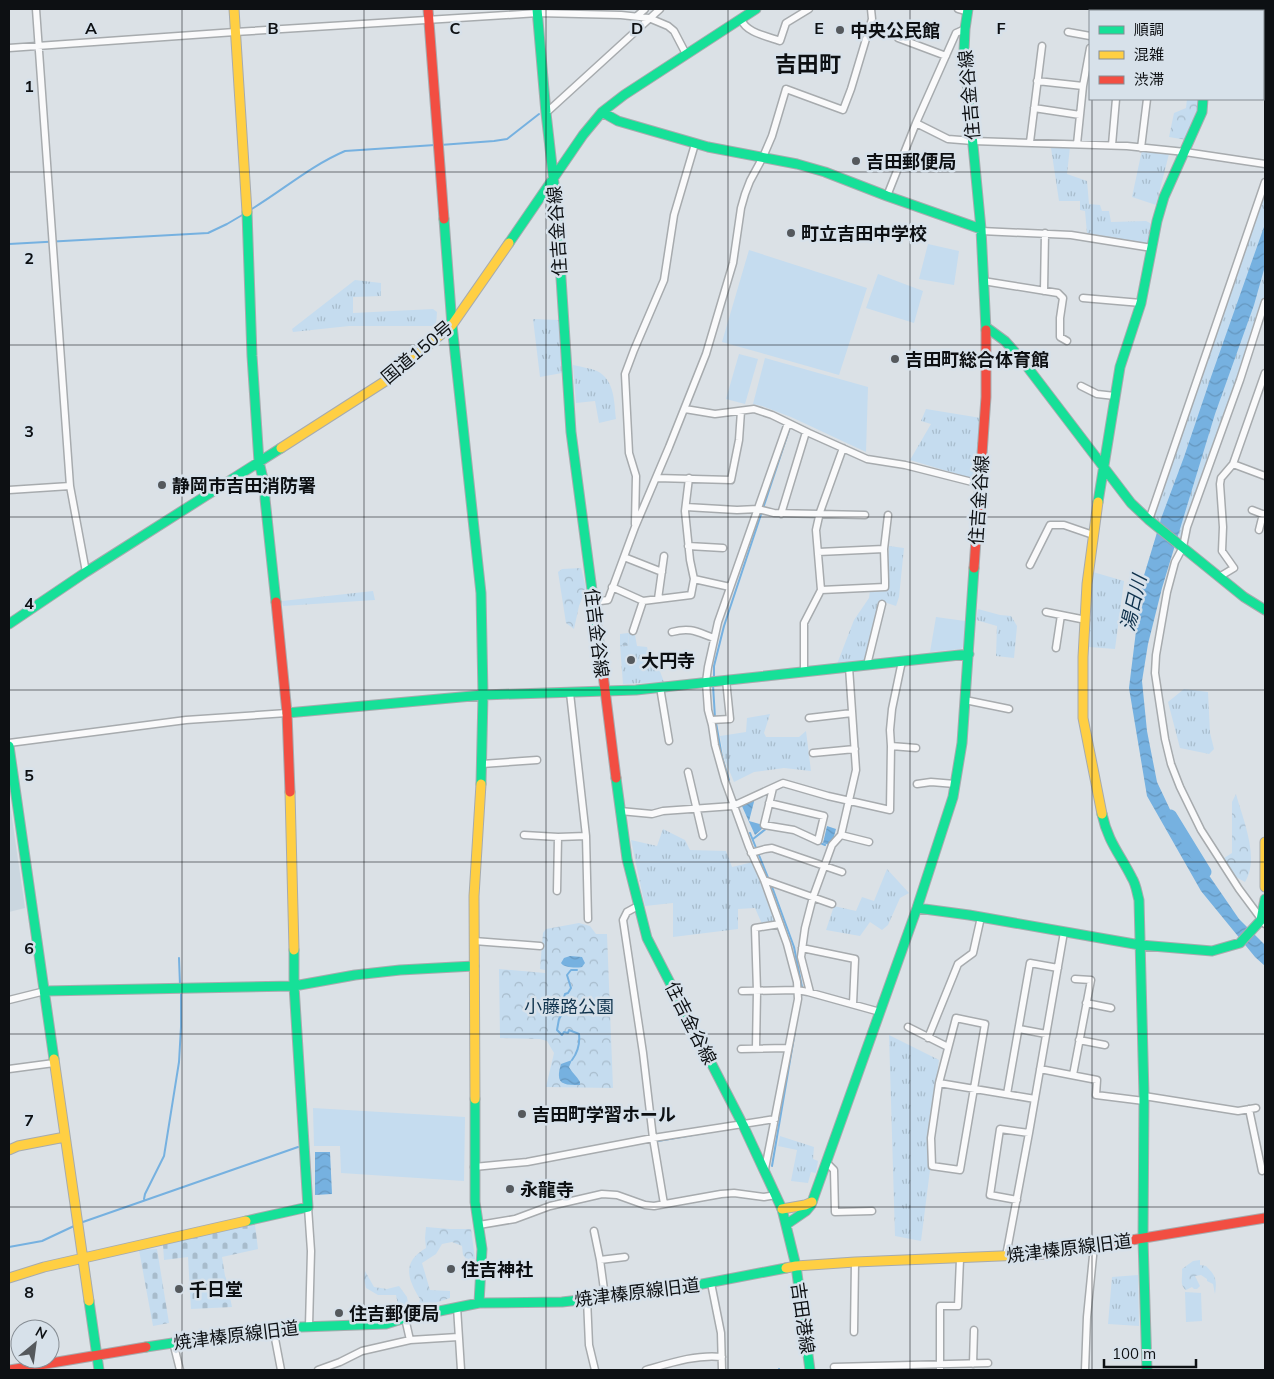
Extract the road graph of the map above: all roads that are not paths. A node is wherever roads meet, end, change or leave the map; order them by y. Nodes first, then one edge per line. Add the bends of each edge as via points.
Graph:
1 (36, 9) edge
2 (234, 9) edge
3 (428, 9) edge
4 (645, 9) edge
5 (660, 9) edge
6 (756, 9) edge
7 (808, 9) edge
8 (871, 9) edge
9 (958, 9) edge
10 (968, 10) edge
11 (538, 11) edge
12 (621, 12) edge
13 (742, 15) edge
14 (637, 16) junction
15 (650, 18) junction
16 (429, 20) junction
17 (965, 29) junction
18 (235, 32) junction
19 (1068, 32) dead end
20 (1089, 36) edge
21 (898, 38) dead end
22 (38, 45) junction
23 (1042, 46) dead end
24 (9, 48) edge
25 (1089, 53) edge
26 (686, 54) junction
27 (946, 56) junction
28 (1038, 80) junction
29 (1083, 86) junction
30 (1116, 100) edge
31 (1146, 100) edge
32 (1203, 100) edge
33 (1034, 108) junction
34 (602, 112) junction
35 (546, 113) junction
36 (1080, 115) junction
37 (916, 124) junction
38 (973, 141) junction
39 (1030, 142) junction
40 (695, 144) junction
41 (1077, 144) junction
42 (1112, 146) junction
43 (1141, 148) junction
44 (1185, 152) junction
45 (763, 157) junction
46 (1265, 164) edge
47 (553, 178) junction
48 (1265, 182) edge
49 (887, 196) junction
50 (981, 230) junction
51 (1045, 234) junction
52 (1152, 248) junction
53 (984, 281) junction
54 (1044, 291) junction
55 (1083, 298) dead end
56 (1265, 302) edge
57 (1141, 303) junction
58 (452, 325) junction
59 (986, 327) junction
60 (1067, 342) dead end
61 (1265, 373) edge
62 (1080, 386) dead end
63 (1262, 392) edge
64 (1115, 396) junction
65 (685, 408) junction
66 (741, 411) junction
67 (788, 423) junction
68 (806, 432) junction
69 (843, 448) junction
70 (259, 462) junction
71 (1233, 464) junction
72 (1104, 468) junction
73 (1265, 476) edge
74 (656, 478) junction
75 (689, 478) junction
76 (980, 484) junction
77 (70, 486) junction
78 (9, 490) edge
79 (686, 507) junction
80 (758, 509) junction
81 (1252, 510) dead end
82 (781, 514) junction
83 (820, 514) junction
84 (1264, 514) edge
85 (865, 515) dead end
86 (888, 515) dead end
87 (1150, 522) junction
88 (635, 527) junction
89 (1259, 530) dead end
90 (1093, 534) junction
91 (688, 546) junction
92 (1183, 547) junction
93 (724, 548) dead end
94 (884, 549) junction
95 (818, 552) junction
96 (664, 556) dead end
97 (624, 557) junction
98 (1030, 565) dead end
99 (86, 572) junction
100 (662, 572) junction
101 (1220, 577) junction
102 (694, 579) junction
103 (730, 586) junction
104 (612, 587) junction
105 (821, 590) junction
106 (658, 599) junction
107 (643, 601) junction
108 (594, 602) junction
109 (882, 604) dead end
110 (1265, 610) edge
111 (1046, 612) dead end
112 (1061, 615) junction
113 (1086, 620) junction
114 (9, 624) edge
115 (633, 631) dead end
116 (672, 632) dead end
117 (714, 638) junction
118 (1056, 648) dead end
119 (969, 654) junction
120 (902, 661) junction
121 (867, 665) junction
122 (849, 667) junction
123 (804, 672) junction
124 (726, 680) junction
125 (706, 682) junction
126 (660, 688) junction
127 (604, 691) junction
128 (570, 693) junction
129 (483, 695) junction
130 (965, 700) junction
131 (1009, 709) dead end
132 (288, 713) junction
133 (852, 713) junction
134 (809, 718) dead end
135 (713, 720) junction
136 (669, 741) dead end
137 (9, 745) edge
138 (891, 746) junction
139 (916, 748) dead end
140 (855, 749) junction
141 (813, 753) dead end
142 (537, 760) dead end
143 (482, 764) junction
144 (688, 772) dead end
145 (918, 784) dead end
146 (955, 784) junction
147 (773, 788) junction
148 (848, 801) junction
149 (769, 803) junction
150 (733, 806) junction
151 (696, 808) junction
152 (620, 811) junction
153 (524, 835) dead end
154 (586, 836) junction
155 (703, 836) dead end
156 (841, 836) junction
157 (558, 838) junction
158 (869, 842) dead end
159 (1265, 842) edge
160 (1265, 852) edge
161 (752, 853) junction
162 (824, 867) junction
163 (842, 872) dead end
164 (765, 880) junction
165 (1265, 887) edge
166 (557, 891) dead end
167 (813, 897) junction
168 (1265, 899) edge
169 (832, 904) dead end
170 (638, 906) junction
171 (917, 908) junction
172 (981, 917) junction
173 (588, 919) dead end
174 (1263, 922) edge
175 (780, 924) junction
176 (1064, 932) junction
177 (474, 941) junction
178 (1140, 945) junction
179 (540, 946) dead end
180 (802, 948) junction
181 (474, 966) junction
182 (1058, 968) junction
183 (1076, 979) dead end
184 (294, 986) junction
185 (799, 990) junction
186 (45, 991) junction
187 (742, 991) dead end
188 (757, 991) junction
189 (809, 992) junction
190 (9, 1000) edge
191 (1086, 1003) junction
192 (853, 1004) junction
193 (1111, 1008) dead end
194 (880, 1012) junction
195 (908, 1027) dead end
196 (1018, 1029) junction
197 (1046, 1034) junction
198 (928, 1038) junction
199 (1079, 1040) junction
200 (1105, 1045) dead end
201 (948, 1047) junction
202 (756, 1048) junction
203 (788, 1048) junction
204 (741, 1049) dead end
205 (54, 1062) junction
206 (9, 1069) edge
207 (1040, 1070) junction
208 (1073, 1075) junction
209 (939, 1083) junction
210 (973, 1088) junction
211 (1008, 1094) junction
212 (1035, 1099) junction
213 (1144, 1099) junction
214 (775, 1118) junction
215 (743, 1124) junction
216 (1029, 1133) junction
217 (65, 1138) junction
218 (653, 1138) junction
219 (9, 1150) edge
220 (826, 1162) junction
221 (474, 1167) junction
222 (764, 1169) junction
223 (1262, 1171) dead end
224 (776, 1195) junction
225 (1017, 1200) junction
226 (812, 1202) junction
227 (664, 1204) junction
228 (308, 1207) junction
229 (782, 1209) junction
230 (872, 1211) dead end
231 (1265, 1218) edge
232 (787, 1224) junction
233 (479, 1225) junction
234 (594, 1231) dead end
235 (1143, 1239) junction
236 (1094, 1246) junction
237 (1006, 1256) junction
238 (625, 1257) dead end
239 (82, 1259) junction
240 (960, 1259) junction
241 (600, 1260) junction
242 (855, 1262) junction
243 (796, 1266) junction
244 (9, 1278) edge
245 (711, 1283) junction
246 (606, 1297) junction
247 (587, 1299) junction
248 (479, 1303) junction
249 (457, 1307) junction
250 (405, 1318) junction
251 (309, 1326) junction
252 (273, 1328) junction
253 (974, 1330) dead end
254 (854, 1332) dead end
255 (458, 1337) junction
256 (410, 1340) junction
257 (173, 1342) junction
258 (97, 1355) junction
259 (722, 1357) junction
260 (988, 1363) dead end
261 (973, 1364) junction
262 (834, 1367) dead end
263 (940, 1367) edge
264 (10, 1370) edge
265 (99, 1370) edge
266 (180, 1370) edge
267 (281, 1370) edge
268 (318, 1370) edge
269 (461, 1370) edge
270 (595, 1370) edge
271 (650, 1370) edge
272 (722, 1370) edge
273 (810, 1370) edge
274 (1085, 1370) edge
275 (1147, 1370) edge

1 - 22 street
2 - 18 main road
3 - 16 main road
4 - 14 street
5 - 15 street
6 - 13 main road, 国道150号
7 - 13 street via 786,23 780,41 749,30 743,25
8 - 45 street via 872,19 843,110 786,89
9 - 10 street
10 - 17 main road, 住吉金谷線
11 - 12 street
11 - 16 street
11 - 35 main road, 住吉金谷線
12 - 14 street
13 - 26 main road, 国道150号
14 - 15 street
15 - 26 street via 674,31
15 - 35 street
16 - 18 street
16 - 58 main road
17 - 27 street via 956,33
17 - 38 main road, 住吉金谷線 via 964,51
18 - 22 street
18 - 70 main road
19 - 20 street
21 - 27 street
22 - 24 street
22 - 77 street
23 - 28 street
25 - 29 street
26 - 34 main road, 国道150号
27 - 37 street
28 - 29 street
28 - 33 street
29 - 36 street
30 - 42 street
31 - 43 street
32 - 44 main road via 1202,112
33 - 36 street
33 - 39 street
34 - 40 main road via 618,121
34 - 47 main road, 国道150号
35 - 47 main road, 住吉金谷線
36 - 41 street
37 - 38 street via 948,139
37 - 49 street
38 - 39 street
38 - 50 main road, 住吉金谷線
39 - 41 street
40 - 45 main road
40 - 88 street via 674,215 664,280 625,374 629,453 636,476
41 - 42 street
42 - 43 street
43 - 44 street
44 - 46 street
44 - 52 main road via 1164,197
45 - 49 main road via 824,172
45 - 65 street via 745,194 733,263 706,354
47 - 58 main road, 国道150号
47 - 108 main road, 住吉金谷線 via 571,432
48 - 87 street
49 - 50 main road
50 - 51 street
50 - 53 main road, 住吉金谷線
51 - 52 street
51 - 54 street
52 - 57 main road
53 - 54 street
53 - 59 main road, 住吉金谷線
54 - 60 street via 1058,293 1063,298 1060,337
55 - 57 street
56 - 92 street via 1187,527
57 - 64 main road via 1120,367
58 - 70 main road, 国道150号 via 387,380
58 - 129 main road via 481,593
59 - 72 main road via 1005,341 1022,360
59 - 76 main road, 住吉金谷線 via 986,397
61 - 63 street
62 - 64 street via 1096,394
63 - 71 street
64 - 72 main road
65 - 66 street via 715,414
65 - 74 street
66 - 67 street via 754,409
66 - 75 street via 731,480
67 - 68 street
67 - 80 street
68 - 69 street
68 - 82 street
69 - 76 street via 868,458
69 - 83 street
70 - 99 main road, 国道150号
70 - 132 main road via 265,488
71 - 73 street
71 - 101 street via 1220,478 1220,484 1222,551 1234,568
72 - 87 main road via 1130,503
72 - 90 main road
74 - 75 street
74 - 88 street
75 - 79 street
76 - 119 main road, 住吉金谷線
77 - 78 street
77 - 99 street
79 - 80 street
79 - 91 street
80 - 82 street
80 - 103 street
81 - 84 street
82 - 83 street
83 - 85 street
83 - 95 street via 816,530
84 - 89 street
86 - 94 street
87 - 92 main road
88 - 97 street
90 - 98 street via 1064,525 1050,525
90 - 113 main road
91 - 93 street
91 - 102 street
92 - 101 main road
92 - 174 street via 1175,562 1167,592 1156,655 1155,673 1165,739 1180,787 1201,830
94 - 95 street
94 - 105 street via 885,587
95 - 105 street
96 - 100 street
97 - 100 street
97 - 104 street
99 - 114 main road, 国道150号
100 - 106 street
101 - 110 main road
102 - 103 street
102 - 106 street via 691,595
103 - 117 street
104 - 107 street
104 - 108 street via 608,600
105 - 123 street via 804,624
106 - 107 street
107 - 115 street
108 - 127 main road, 住吉金谷線
109 - 121 street
111 - 112 street
112 - 113 street
112 - 118 street
113 - 178 main road via 1083,718 1105,827 1134,879 1139,900
116 - 117 street via 691,629
117 - 125 street
119 - 120 main road
119 - 130 main road, 住吉金谷線
120 - 121 main road
120 - 138 street via 892,709
121 - 122 main road
122 - 123 main road
122 - 133 street
123 - 124 main road
124 - 125 main road
124 - 135 street via 730,719
125 - 126 main road
125 - 135 street via 708,710
126 - 127 main road
126 - 136 street
127 - 128 main road
127 - 152 main road, 住吉金谷線
128 - 129 main road
128 - 154 street
129 - 132 main road
129 - 143 main road
130 - 131 street
130 - 146 main road, 住吉金谷線
132 - 137 street via 186,720
132 - 184 main road
133 - 134 street
133 - 140 street
135 - 150 street via 715,745
137 - 186 main road
138 - 139 street
138 - 148 street via 890,810
140 - 141 street
140 - 148 street via 856,770
142 - 143 street
143 - 177 main road
144 - 151 street
145 - 146 street
146 - 171 main road, 住吉金谷線
147 - 148 street via 783,784
147 - 149 street
147 - 150 street
148 - 156 street
149 - 149 street via 764,825 794,830 818,841 824,816
150 - 151 street
150 - 161 street
151 - 152 street via 652,814
151 - 155 street
152 - 170 main road, 住吉金谷線
153 - 157 street
154 - 157 street
154 - 173 street
156 - 158 street
156 - 162 street via 832,845
157 - 166 street
159 - 160 main road
160 - 165 main road
161 - 162 street via 772,848
161 - 164 street
162 - 163 street
162 - 167 street
164 - 167 street
164 - 175 street
167 - 169 street
167 - 180 street
168 - 174 main road
170 - 215 main road, 住吉金谷線 via 647,938
170 - 218 street via 627,912 623,920
171 - 172 main road
171 - 194 main road, 住吉金谷線
172 - 176 main road
172 - 198 street via 973,953 958,964
174 - 178 main road via 1240,943 1212,951
175 - 185 street
175 - 188 street via 755,928
176 - 178 main road
176 - 182 street
177 - 179 street
177 - 181 main road
178 - 213 main road
180 - 189 street
180 - 192 street via 855,959
181 - 184 main road via 400,970
181 - 221 main road
182 - 196 street via 1030,964
182 - 197 street
183 - 191 street via 1091,980
184 - 186 main road
184 - 228 main road
185 - 188 street
185 - 189 street
185 - 203 street
186 - 190 street
186 - 205 main road
187 - 188 street
188 - 202 street
189 - 192 street
191 - 193 street
191 - 199 street
192 - 194 street
194 - 220 main road, 住吉金谷線
195 - 198 street
196 - 197 street
196 - 211 street
197 - 207 street
198 - 201 street
199 - 200 street
199 - 208 street
201 - 209 street
201 - 210 street via 956,1018 985,1024
202 - 203 street
202 - 204 street
203 - 214 street
205 - 206 street
205 - 217 main road
207 - 208 street
207 - 212 street
208 - 213 street via 1097,1080 1096,1095
209 - 210 street
209 - 210 street via 930,1138 932,1166 960,1170
210 - 211 street
211 - 212 street
212 - 216 street
213 - 223 street via 1233,1110 1252,1109
213 - 235 main road
214 - 215 street
214 - 222 street
215 - 218 street
215 - 222 main road, 住吉金谷線
216 - 225 street
216 - 225 street via 1000,1129 990,1195
217 - 219 main road
217 - 239 main road
218 - 221 street via 527,1162
218 - 227 street
220 - 226 main road, 住吉金谷線
220 - 230 street via 834,1170 835,1212
221 - 233 main road
222 - 224 main road, 住吉金谷線
224 - 227 street via 764,1197 734,1193
224 - 229 main road, 住吉金谷線
225 - 237 street
226 - 229 main road
226 - 232 main road, 住吉金谷線 via 810,1208
227 - 233 street via 645,1205 616,1195 602,1194 550,1206 514,1219
228 - 239 main road
228 - 251 street via 311,1252
229 - 232 main road, 住吉金谷線
231 - 235 main road, 焼津榛原線旧道
232 - 243 main road, 住吉金谷線
233 - 248 main road via 482,1249
234 - 241 street
235 - 236 main road, 焼津榛原線旧道
235 - 275 main road
236 - 237 main road, 焼津榛原線旧道 via 1047,1254
236 - 274 street
237 - 240 main road, 焼津榛原線旧道
238 - 241 street
239 - 244 main road
239 - 258 main road
240 - 242 main road, 焼津榛原線旧道
240 - 263 street via 958,1306 940,1306
241 - 246 street
242 - 243 main road, 焼津榛原線旧道
242 - 254 street
243 - 245 main road, 焼津榛原線旧道
243 - 273 main road, 吉田港線
245 - 246 main road, 焼津榛原線旧道
245 - 259 street via 721,1333
246 - 247 main road, 焼津榛原線旧道
247 - 248 main road, 焼津榛原線旧道
247 - 270 street via 589,1345
248 - 249 main road, 焼津榛原線旧道
249 - 250 main road, 焼津榛原線旧道
249 - 255 street
250 - 251 main road, 焼津榛原線旧道 via 373,1326
250 - 256 street
251 - 252 main road, 焼津榛原線旧道
252 - 257 main road, 焼津榛原線旧道
252 - 267 street
253 - 261 street
255 - 256 street
255 - 269 street
256 - 268 street via 362,1351
257 - 258 main road, 焼津榛原線旧道
257 - 266 street
258 - 264 main road, 焼津榛原線旧道
258 - 265 main road
259 - 271 street via 680,1361
259 - 272 street
260 - 261 street
261 - 263 street
262 - 263 street

